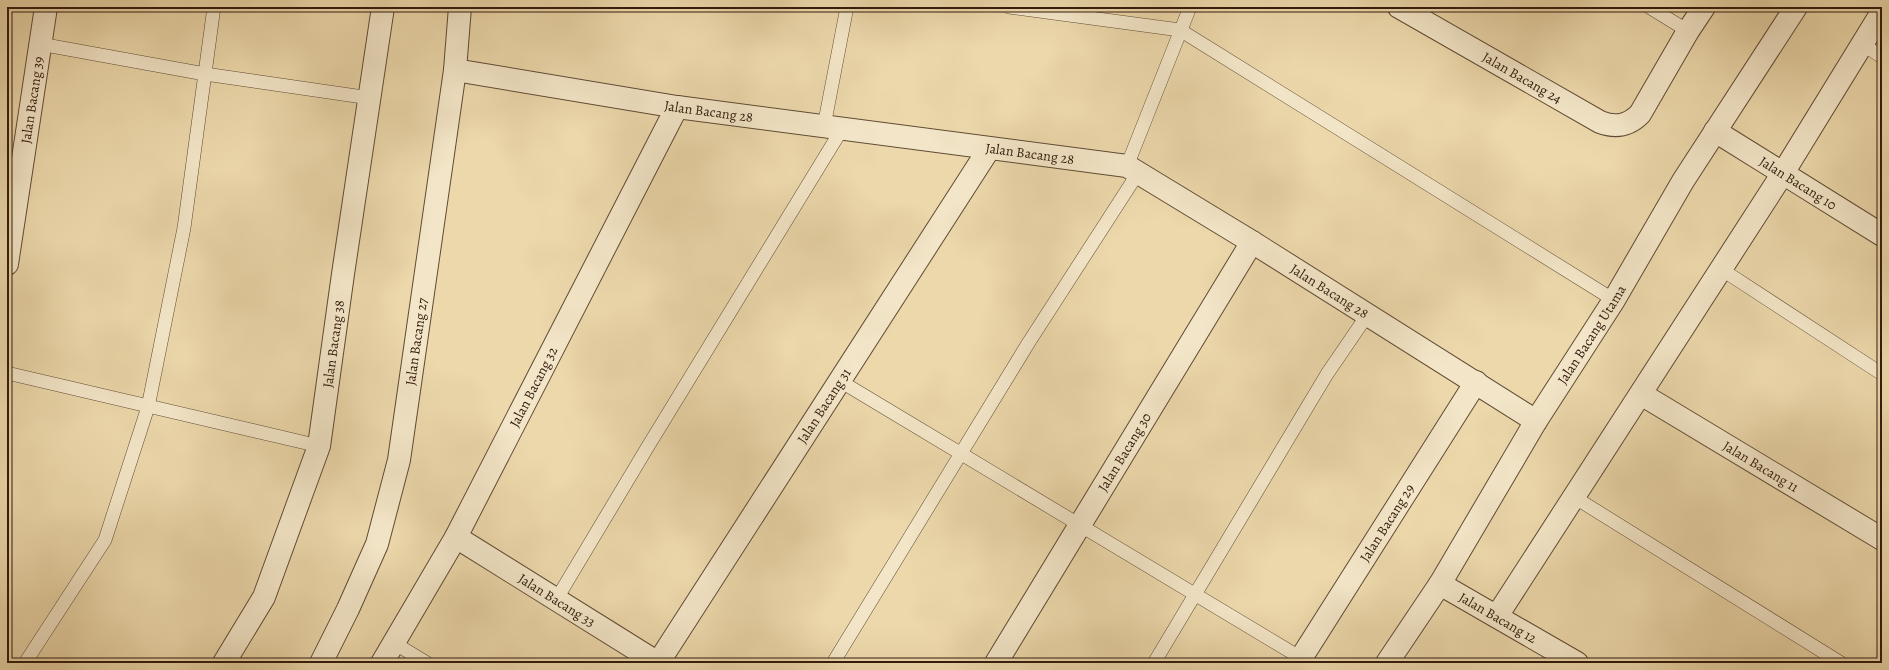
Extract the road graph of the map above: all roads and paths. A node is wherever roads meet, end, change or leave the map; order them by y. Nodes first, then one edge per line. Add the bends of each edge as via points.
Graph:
1 (46, 7) edge
2 (214, 7) edge
3 (383, 7) edge
4 (460, 7) edge
5 (847, 7) edge
6 (1009, 7) edge
7 (1190, 7) edge
8 (1399, 7) edge
9 (1649, 7) edge
10 (1704, 7) edge
11 (1796, 7) edge
12 (1882, 12) edge
13 (1180, 30) junction
14 (1688, 31) junction
15 (40, 44) junction
16 (1862, 44) junction
17 (1882, 57) edge
18 (455, 70) junction
19 (205, 74) junction
20 (370, 98) junction
21 (677, 107) junction
22 (833, 128) junction
23 (1715, 131) junction
24 (989, 149) junction
25 (1133, 170) junction
26 (1783, 174) junction
27 (9, 233) edge
28 (1882, 235) edge
29 (1252, 242) junction
30 (7, 264) edge
31 (1721, 269) junction
32 (1614, 300) junction
33 (1368, 314) junction
34 (7, 373) edge
35 (1882, 374) edge
36 (840, 381) junction
37 (1476, 382) junction
38 (1641, 394) junction
39 (148, 407) junction
40 (1536, 421) junction
41 (320, 446) junction
42 (961, 453) junction
43 (1574, 497) junction
44 (1080, 525) junction
45 (456, 537) junction
46 (1882, 539) edge
47 (1440, 584) junction
48 (1195, 594) junction
49 (556, 600) junction
50 (1498, 616) junction
51 (394, 643) junction
52 (1300, 660) edge
53 (25, 663) edge
54 (224, 663) edge
55 (321, 663) edge
56 (382, 663) edge
57 (427, 663) edge
58 (658, 663) edge
59 (833, 663) edge
60 (996, 663) edge
61 (1154, 663) edge
62 (1387, 663) edge
63 (1577, 663) edge
64 (1841, 663) edge

1 - 15 street, Jalan Bacang 39
2 - 19 lane
3 - 20 street, Jalan Bacang 38
4 - 18 street, Jalan Bacang 27
5 - 22 lane
6 - 13 lane
7 - 13 lane
8 - 14 street, Jalan Bacang 24 via 1611,126 1622,126 1632,122 1644,108
9 - 14 lane
10 - 14 street, Jalan Bacang 24
11 - 23 street, Jalan Bacang Utama
12 - 16 street
13 - 25 lane
13 - 32 lane
15 - 19 lane
15 - 27 street, Jalan Bacang 39
16 - 17 lane
16 - 26 street
18 - 21 street, Jalan Bacang 28
18 - 55 street, Jalan Bacang 27 via 399,460 377,544
19 - 20 lane
19 - 39 lane via 184,228
20 - 41 street, Jalan Bacang 38
21 - 22 street, Jalan Bacang 28
21 - 45 street, Jalan Bacang 32
22 - 24 street, Jalan Bacang 28
22 - 49 lane
23 - 26 street, Jalan Bacang 10
23 - 32 street, Jalan Bacang Utama
24 - 25 street, Jalan Bacang 28
24 - 36 street, Jalan Bacang 31
25 - 29 street, Jalan Bacang 28
25 - 42 lane
26 - 28 street, Jalan Bacang 10
26 - 31 street
27 - 30 street, Jalan Bacang 39
29 - 33 street, Jalan Bacang 28
29 - 44 street, Jalan Bacang 30
31 - 35 lane
31 - 38 street
32 - 40 street, Jalan Bacang Utama
33 - 37 street, Jalan Bacang 28
33 - 48 lane via 1327,374
34 - 39 lane
36 - 42 lane
36 - 58 street, Jalan Bacang 31
37 - 40 street, Jalan Bacang 28
37 - 52 street, Jalan Bacang 29
38 - 43 street
38 - 46 street, Jalan Bacang 11
39 - 41 lane
39 - 53 lane via 105,540
40 - 47 street, Jalan Bacang Utama
41 - 54 street, Jalan Bacang 38 via 264,597
42 - 44 lane
42 - 59 lane
43 - 50 street
43 - 64 lane
44 - 48 lane
44 - 60 street, Jalan Bacang 30
45 - 49 street, Jalan Bacang 33
45 - 51 street, Jalan Bacang 32
47 - 50 street, Jalan Bacang 12
47 - 62 street, Jalan Bacang Utama
48 - 52 lane
48 - 61 lane
49 - 58 street, Jalan Bacang 33
50 - 63 street, Jalan Bacang 12
51 - 56 street, Jalan Bacang 32
51 - 57 lane

